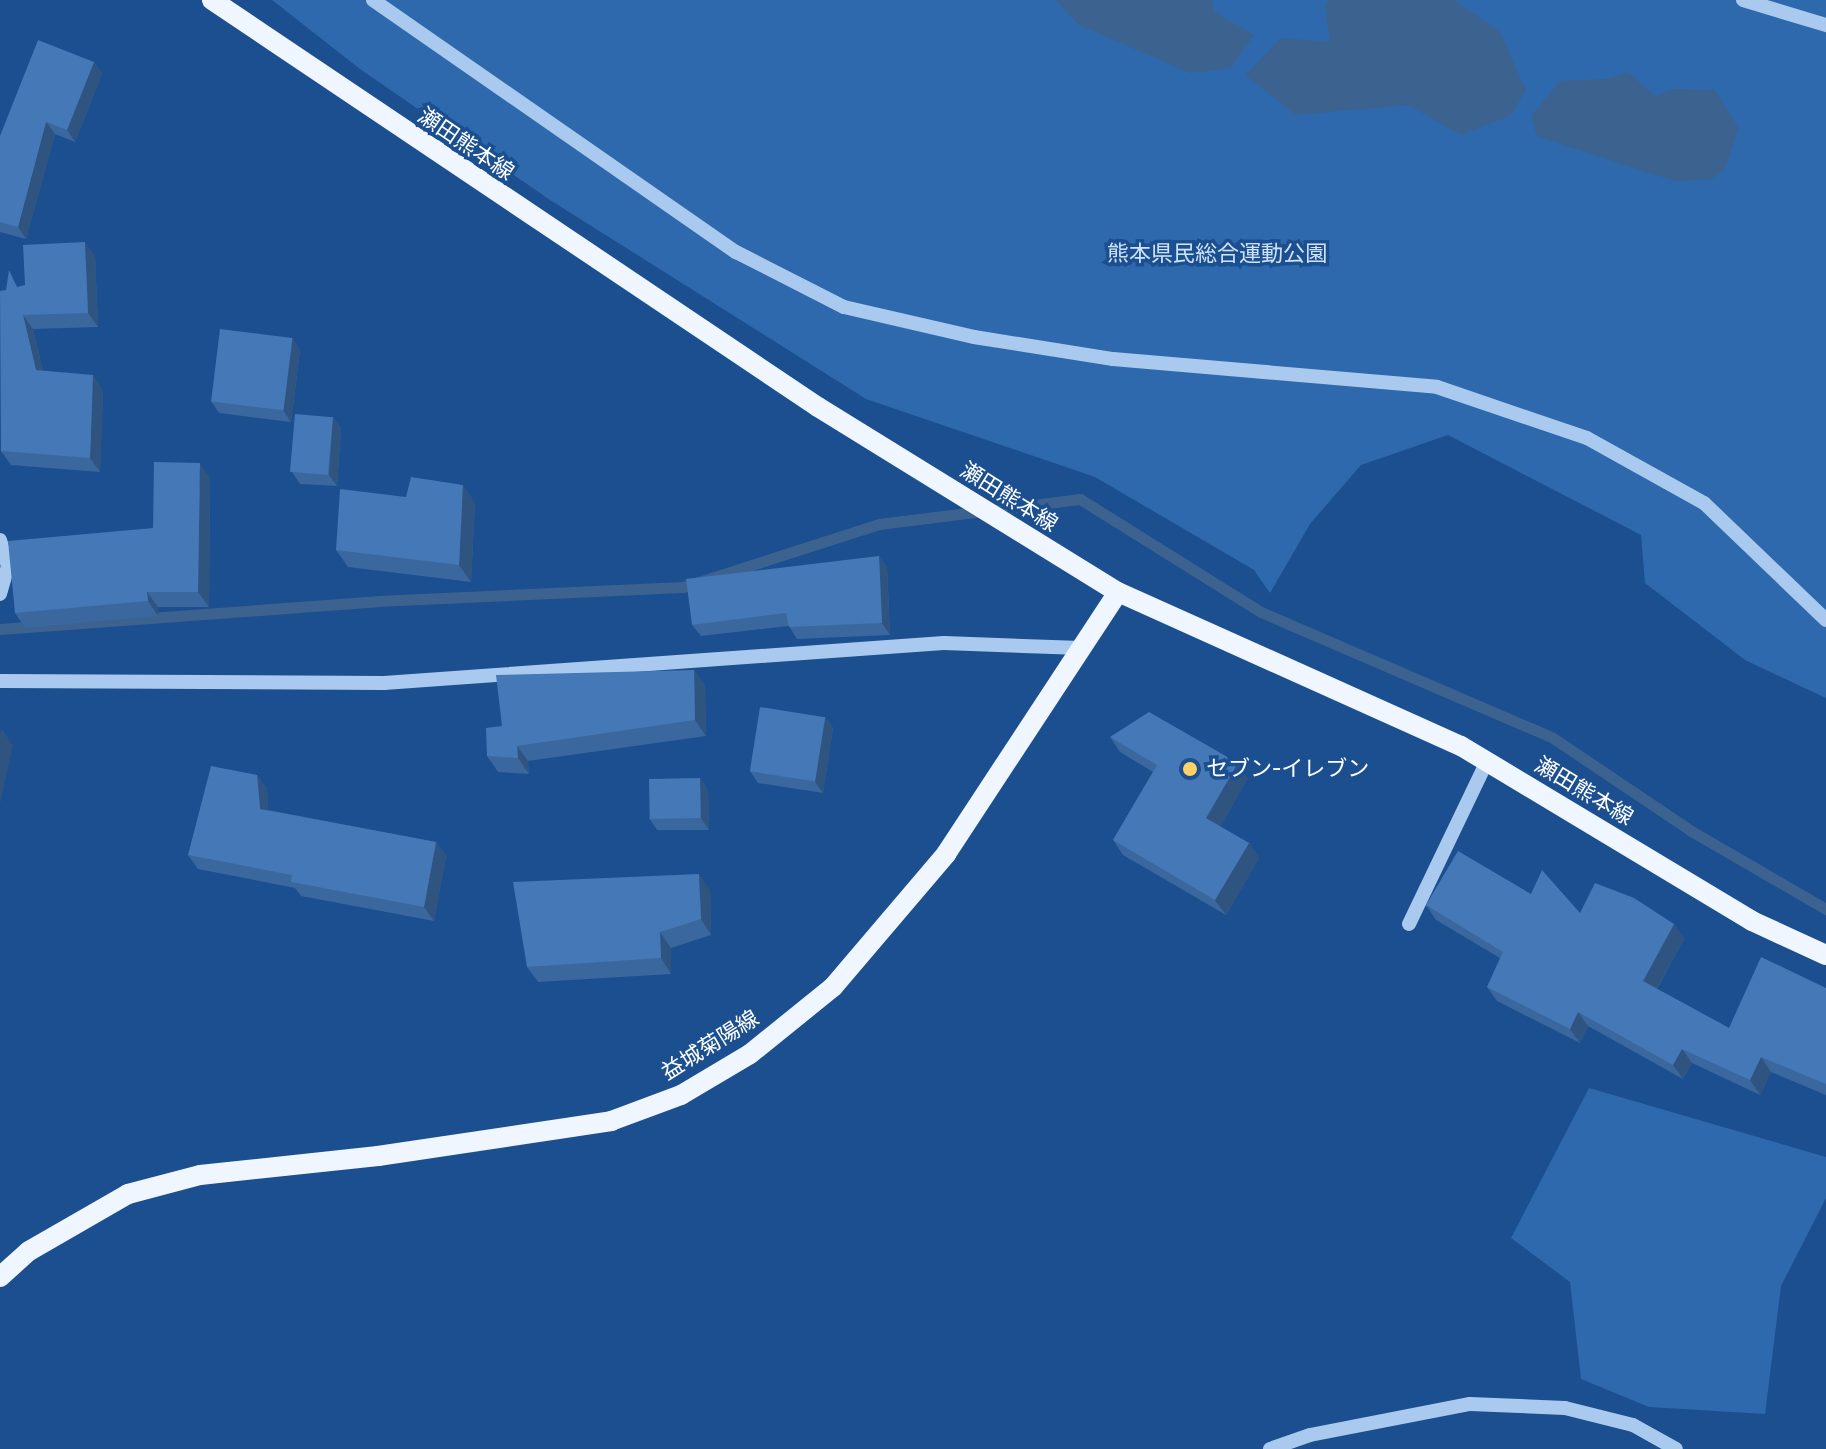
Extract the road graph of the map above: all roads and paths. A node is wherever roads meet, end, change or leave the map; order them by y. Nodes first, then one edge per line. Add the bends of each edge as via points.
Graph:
1 (212, 0) edge
2 (373, 0) edge
3 (1743, 0) edge
4 (1826, 25) edge
5 (0, 540) edge
6 (1118, 592) junction
7 (0, 594) edge
8 (1826, 620) edge
9 (1081, 648) junction
10 (0, 681) edge
11 (1487, 761) junction
12 (1409, 924) dead end
13 (1826, 955) edge
14 (0, 1277) edge
15 (1270, 1449) edge
16 (1676, 1449) edge

1 - 6 main road, 瀬田熊本線 via 818,407
2 - 8 street via 736,252 844,307 974,337 1113,359 1437,387 1587,438 1704,503
3 - 4 street
5 - 7 street via 8,566
6 - 9 main road, 益城菊陽線
6 - 11 main road, 瀬田熊本線
9 - 10 street via 944,643 384,683
9 - 14 main road, 益城菊陽線 via 946,854 833,987 750,1054 695,1087 611,1121 378,1156 200,1175 128,1194 29,1251
11 - 12 street
11 - 13 main road, 瀬田熊本線 via 1752,921
15 - 16 street via 1310,1435 1470,1404 1565,1408 1633,1425

